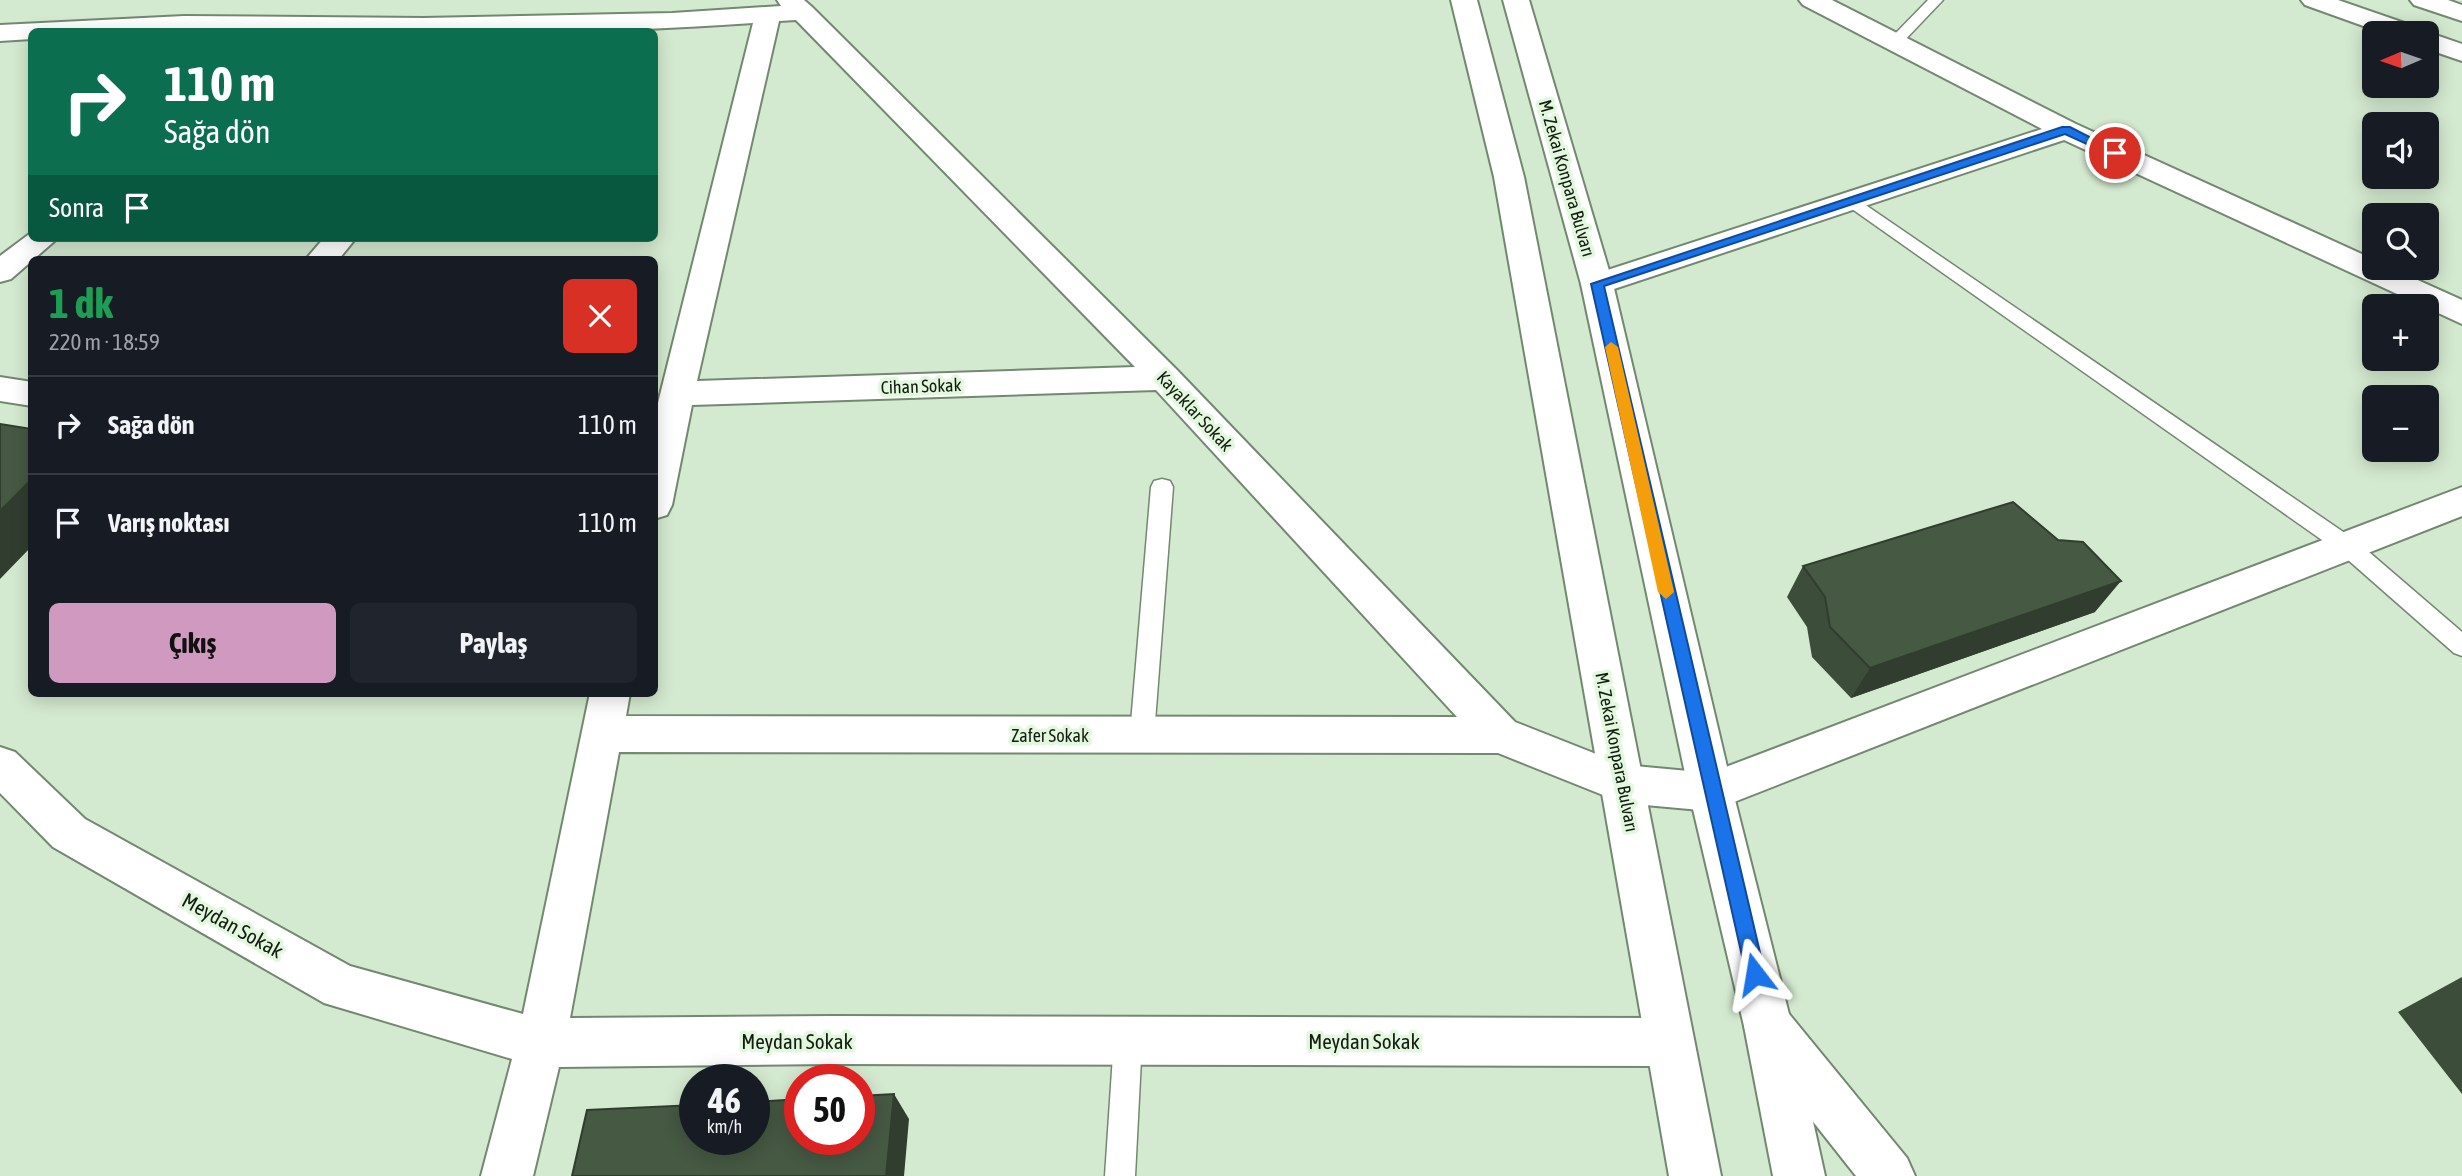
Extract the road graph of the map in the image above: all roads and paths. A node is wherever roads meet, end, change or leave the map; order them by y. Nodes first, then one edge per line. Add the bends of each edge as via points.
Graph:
1 (329, 0) edge
2 (1464, 0) edge
3 (1516, 0) edge
4 (1812, 0) edge
5 (1936, 0) edge
6 (2314, 0) edge
7 (2423, 0) edge
8 (787, 8) edge
9 (2462, 13) edge
10 (2373, 21) edge
11 (102, 28) edge
12 (309, 28) edge
13 (538, 28) edge
14 (28, 32) edge
15 (0, 33) edge
16 (1896, 41) junction
17 (2440, 45) edge
18 (2462, 53) edge
19 (2066, 130) junction
20 (1851, 201) junction
21 (38, 242) edge
22 (337, 242) edge
23 (325, 256) edge
24 (0, 272) edge
25 (1597, 284) junction
26 (2462, 313) edge
27 (1165, 378) junction
28 (0, 389) edge
29 (28, 393) edge
30 (677, 394) junction
31 (658, 481) edge
32 (1162, 487) dead end
33 (2462, 501) edge
34 (2347, 546) junction
35 (2462, 646) edge
36 (606, 713) edge
37 (1142, 735) junction
38 (1500, 735) junction
39 (0, 765) edge
40 (1623, 784) junction
41 (1711, 792) junction
42 (1768, 1026) junction
43 (1128, 1041) junction
44 (1670, 1042) junction
45 (541, 1043) junction
46 (507, 1176) edge
47 (1120, 1176) edge
48 (1695, 1176) edge
49 (1799, 1176) edge
50 (1889, 1176) edge

1 - 12 street
2 - 40 street, M. Zekai Konpara Bulvarı via 1509,177
3 - 25 street, M. Zekai Konpara Bulvarı
4 - 16 street
5 - 16 lane
6 - 10 street
7 - 9 street
8 - 13 street via 671,21
8 - 27 street, Kayaklar Sokak
8 - 30 street
11 - 12 street via 184,24
12 - 13 street
14 - 15 street
16 - 19 street
17 - 18 street
19 - 20 street
19 - 26 street
20 - 25 street
20 - 34 lane
21 - 24 street
22 - 23 street
25 - 41 street, M. Zekai Konpara Bulvarı
27 - 30 street, Cihan Sokak
27 - 38 street, Kayaklar Sokak
28 - 29 street
30 - 31 street
32 - 37 lane
33 - 34 street
34 - 35 lane
34 - 41 street
36 - 37 street, Zafer Sokak
36 - 45 street
37 - 38 street, Zafer Sokak
38 - 40 street, Kayaklar Sokak
39 - 45 street, Meydan Sokak via 69,833 341,986
40 - 41 street, Kayaklar Sokak
40 - 44 street, M. Zekai Konpara Bulvarı
41 - 42 street, M. Zekai Konpara Bulvarı
42 - 49 street, M. Zekai Konpara Bulvarı
42 - 50 street
43 - 44 street, Meydan Sokak
43 - 45 street, Meydan Sokak
43 - 47 lane
44 - 48 street, M. Zekai Konpara Bulvarı
45 - 46 street

